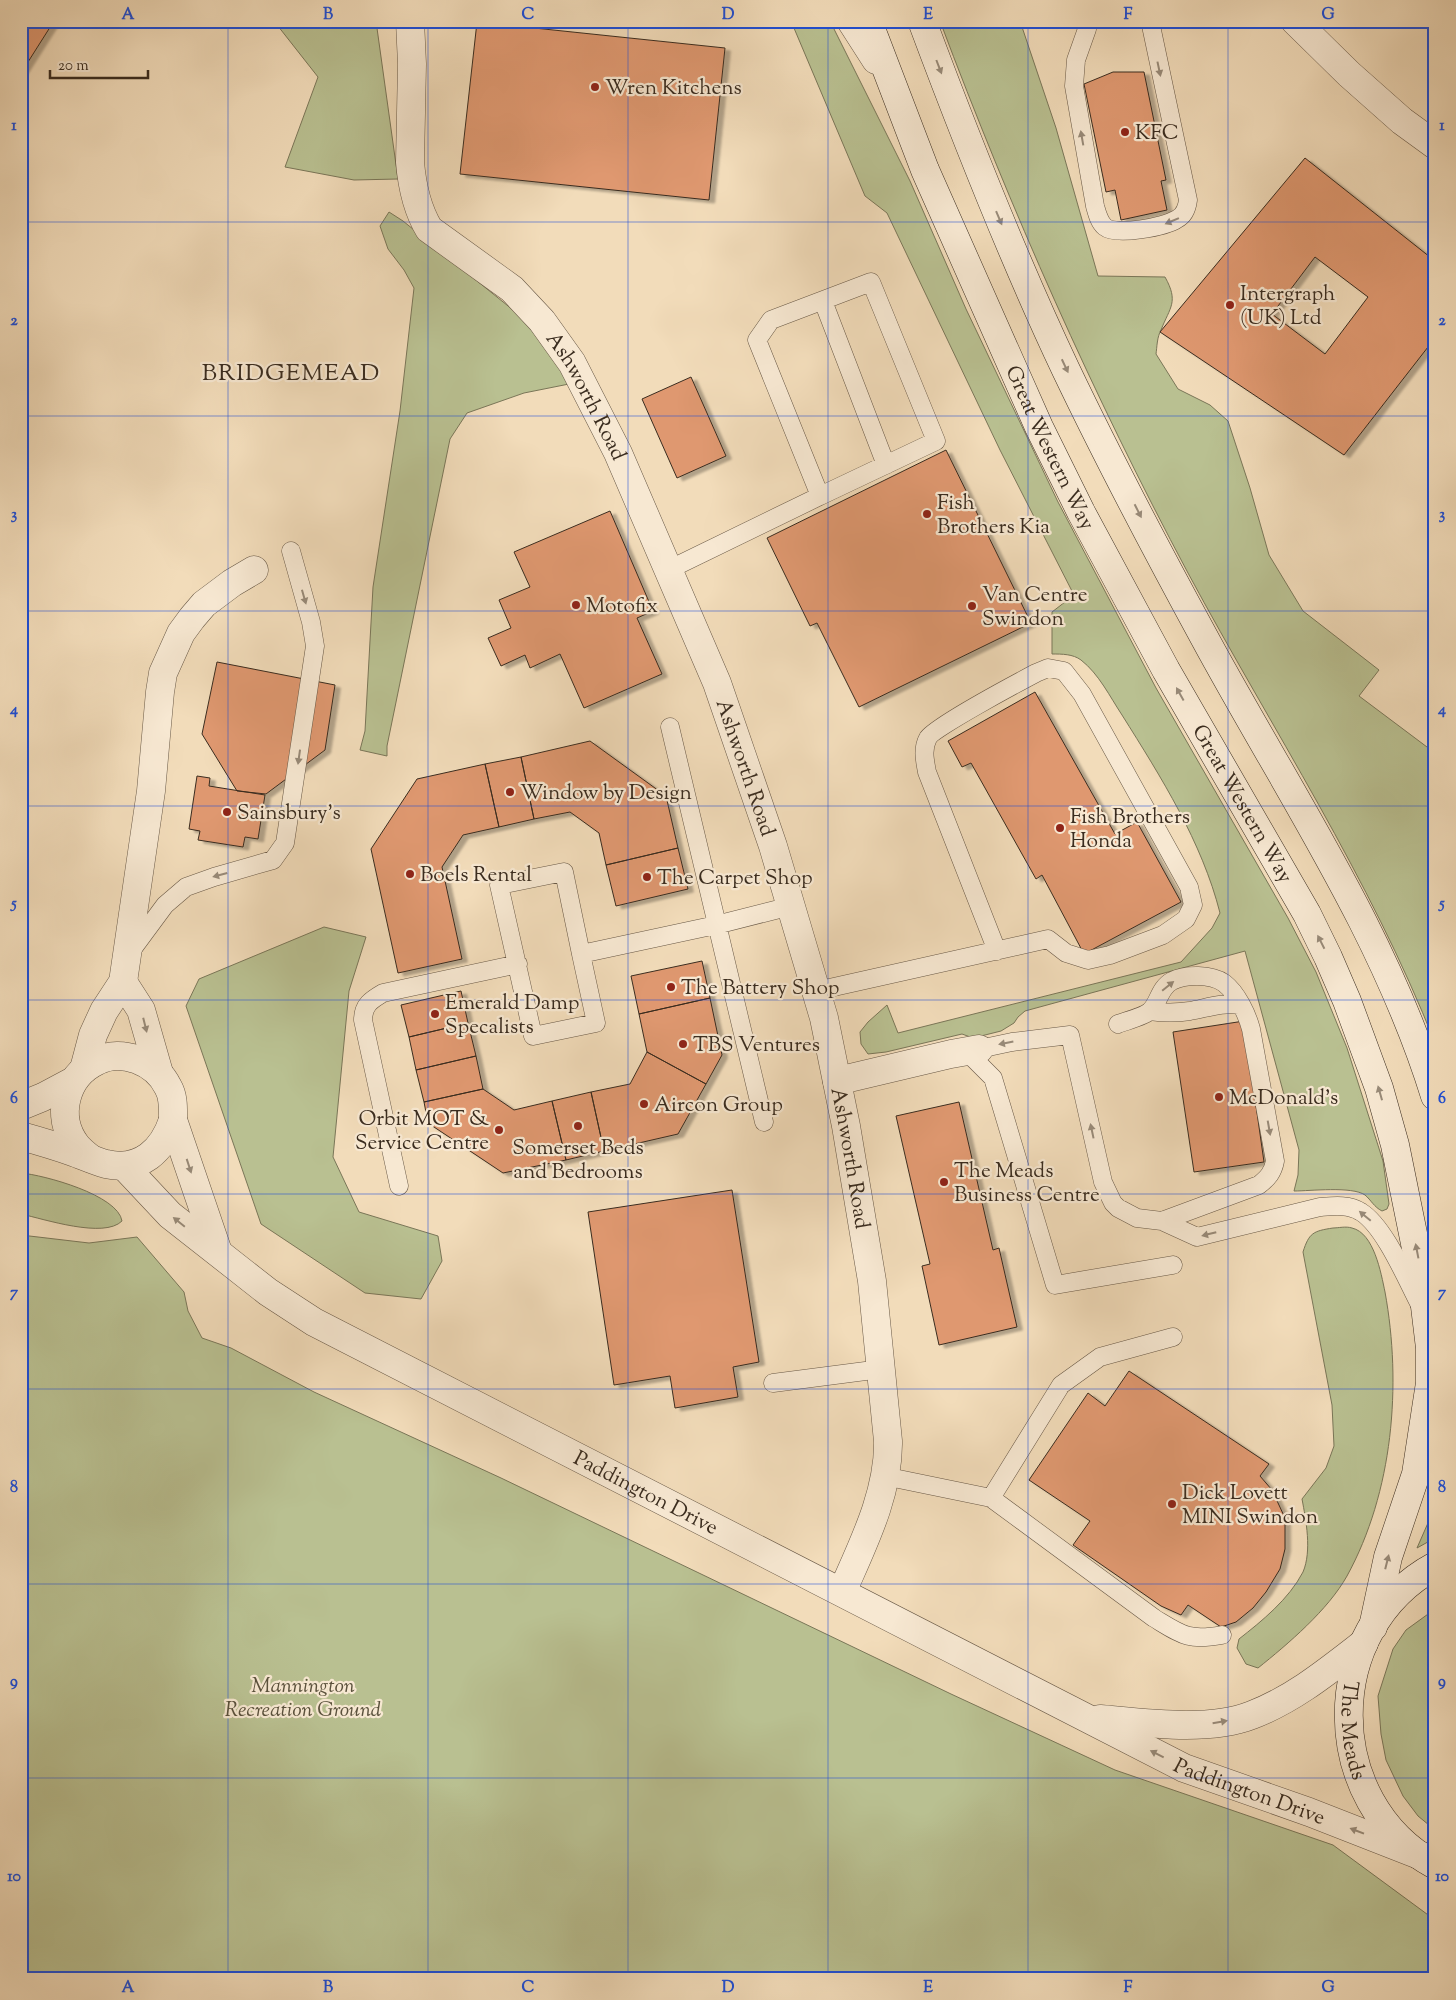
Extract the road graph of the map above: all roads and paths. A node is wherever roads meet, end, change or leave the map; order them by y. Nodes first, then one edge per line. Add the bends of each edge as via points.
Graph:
1 (410, 21) edge
2 (851, 21) edge
3 (868, 21) edge
4 (922, 21) edge
5 (1150, 21) edge
6 (1306, 25) edge
7 (1087, 29) dead end
8 (893, 86) junction
9 (1433, 139) edge
10 (823, 301) junction
11 (886, 466) junction
12 (820, 496) junction
13 (291, 550) dead end
14 (254, 570) dead end
15 (668, 570) junction
16 (670, 727) dead end
17 (791, 906) junction
18 (716, 925) junction
19 (997, 951) junction
20 (581, 954) junction
21 (518, 964) junction
22 (125, 970) junction
23 (816, 991) junction
24 (1240, 1005) junction
25 (1150, 1011) junction
26 (1118, 1024) dead end
27 (973, 1050) junction
28 (159, 1073) junction
29 (78, 1075) junction
30 (837, 1081) junction
31 (1435, 1096) edge
32 (21, 1106) edge
33 (173, 1120) junction
34 (764, 1122) dead end
35 (21, 1136) edge
36 (90, 1158) junction
37 (124, 1166) junction
38 (399, 1186) dead end
39 (1162, 1221) junction
40 (218, 1252) junction
41 (1173, 1265) dead end
42 (1427, 1316) junction
43 (1173, 1337) dead end
44 (881, 1369) junction
45 (773, 1383) dead end
46 (884, 1476) junction
47 (991, 1498) junction
48 (1435, 1566) edge
49 (842, 1592) junction
50 (1222, 1635) dead end
51 (1368, 1635) junction
52 (1084, 1717) junction
53 (1427, 1860) edge

1 - 15 street, Ashworth Road via 410,162 420,215 429,229 512,289 542,322 572,363 618,453
2 - 8 street
3 - 8 street, Great Western Way
4 -> 31 street via 979,170 1067,371 1203,636 1373,942 1407,1017
5 -> 7 lane via 1188,200 1187,208 1168,223 1122,232 1106,228 1100,220 1076,106 1076,60
6 - 9 street via 1355,79 1402,121
42 -> 8 street, Great Western Way via 1392,1135 1363,1042 1328,957 1307,914 1166,670 1081,512 967,267
10 - 11 lane
10 - 11 lane via 871,282 936,441
10 - 12 lane via 771,320 757,340
11 - 12 lane
12 - 15 lane
13 -> 22 lane via 315,646 285,843 273,860 186,887 165,904
14 - 22 street via 211,599 192,618 181,633 163,673 151,791
15 - 17 street, Ashworth Road via 717,683
16 - 18 lane
17 - 18 lane
17 - 23 street, Ashworth Road
18 - 20 lane
18 - 34 lane
19 - 19 lane via 928,772 924,751 928,737 944,725 1036,673 1048,668 1064,671 1082,694 1180,870 1189,887 1193,905 1186,919 1163,935 1110,955 1088,960 1066,953 1048,940
19 - 23 lane
20 - 21 lane via 596,1023 533,1036
20 - 21 lane via 564,872 499,885
21 - 38 lane via 383,992 363,1011
22 -> 28 street via 141,1010
22 - 29 street via 93,1035
23 - 30 street, Ashworth Road
24 - 25 lane via 1174,1013
25 -> 24 lane via 1171,981 1197,976 1224,983
24 -> 39 lane via 1251,1029 1275,1161 1273,1169 1259,1185
25 - 26 lane
27 - 30 street
39 -> 27 lane via 1128,1214 1118,1208 1107,1193 1070,1035
27 - 41 lane via 993,1078 1055,1285
28 - 29 street via 146,1063 114,1056 98,1060
28 - 33 street via 174,1102
29 - 32 street via 43,1097
29 - 36 street via 66,1096 64,1113 76,1146
30 - 44 street, Ashworth Road via 872,1281
33 - 37 street via 167,1137 156,1151 142,1161
33 -> 40 street
35 - 36 street
36 - 37 street
40 -> 37 street, Paddington Drive via 170,1215
42 -> 39 lane via 1389,1246 1374,1224 1355,1209 1320,1207 1197,1237
40 - 49 street, Paddington Drive via 268,1292 314,1322
51 -> 42 street, Great Western Way via 1388,1557 1416,1474 1422,1443 1430,1383
43 - 47 lane via 1100,1357 1061,1385
44 - 45 lane
44 - 46 street, Ashworth Road via 888,1441
46 - 47 lane
46 - 49 street, Ashworth Road via 877,1506
47 - 50 lane via 1178,1633 1199,1639
48 - 51 street, The Meads via 1392,1600
49 - 52 street, Paddington Drive
52 -> 51 street, Paddington Drive via 1162,1724 1216,1723 1250,1716 1295,1694
51 - 53 street, The Meads via 1353,1675 1348,1708 1353,1759 1373,1806 1393,1833
53 -> 52 street, Paddington Drive via 1309,1812 1191,1771

